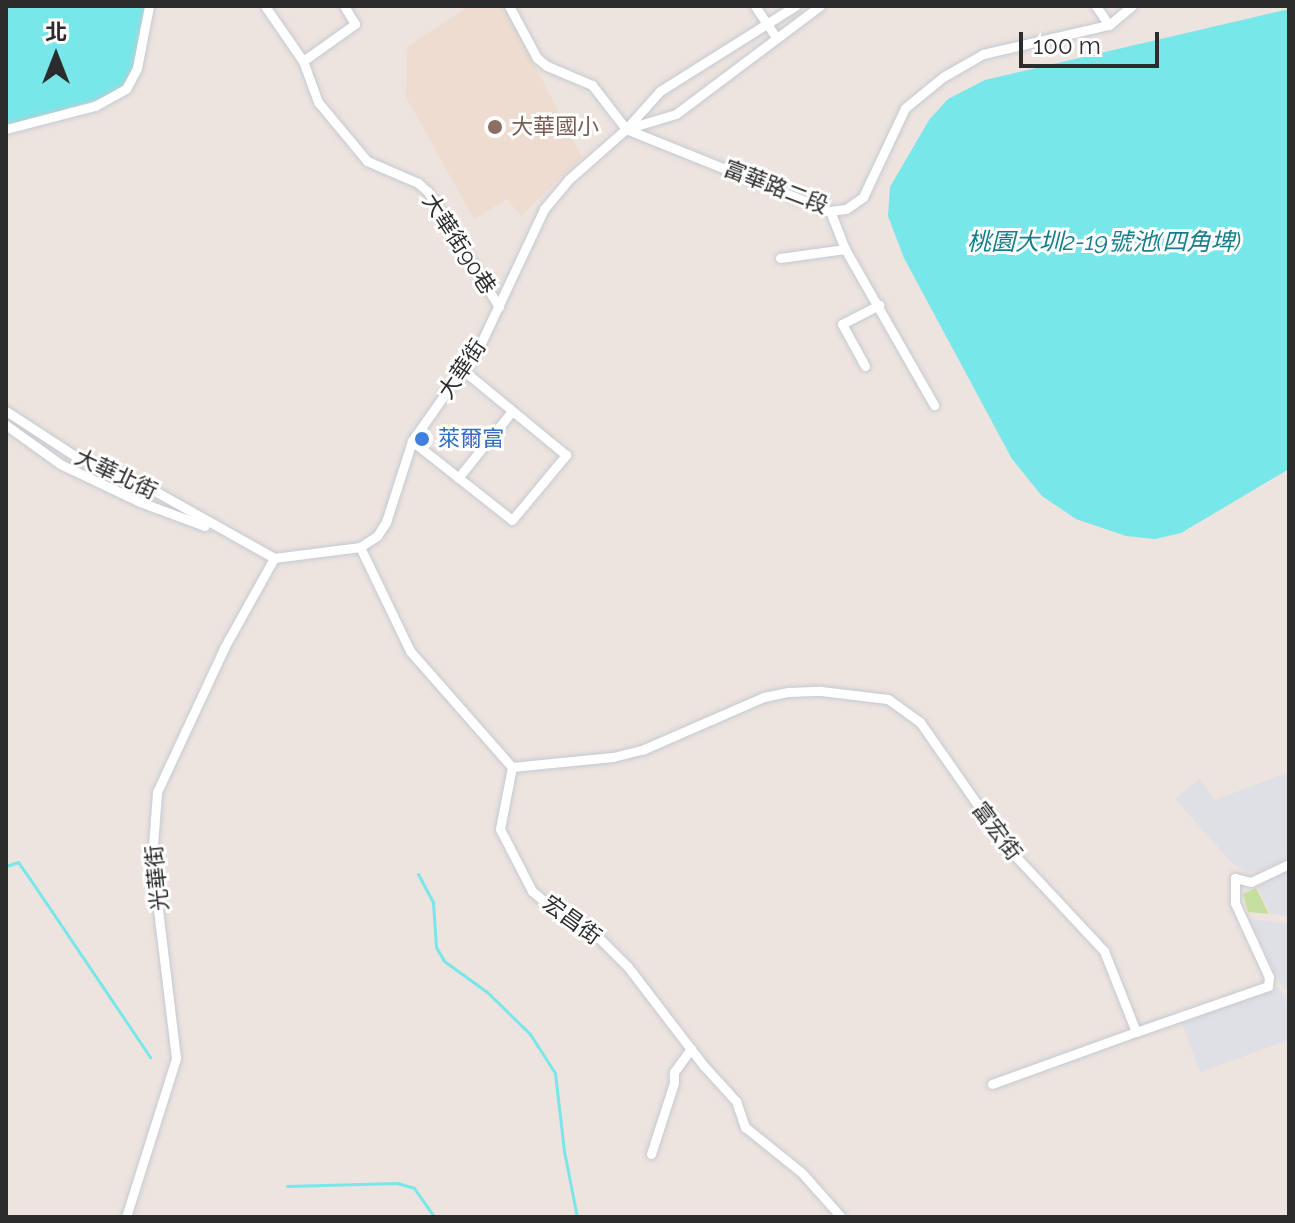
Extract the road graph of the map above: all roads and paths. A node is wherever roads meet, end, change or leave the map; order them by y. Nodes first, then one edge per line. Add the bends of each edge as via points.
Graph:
1 (149, 6) edge
2 (265, 6) edge
3 (344, 6) edge
4 (509, 6) edge
5 (755, 6) edge
6 (795, 6) edge
7 (820, 6) edge
8 (1096, 6) edge
9 (1132, 6) edge
10 (783, 9) edge
11 (766, 24) junction
12 (793, 25) junction
13 (1109, 25) junction
14 (776, 37) junction
15 (303, 61) junction
16 (6, 129) edge
17 (626, 129) junction
18 (830, 211) junction
19 (845, 249) junction
20 (780, 258) dead end
21 (879, 305) junction
22 (499, 307) junction
23 (865, 366) dead end
24 (463, 370) junction
25 (934, 405) dead end
26 (6, 411) edge
27 (512, 411) junction
28 (6, 425) edge
29 (412, 441) junction
30 (458, 478) junction
31 (227, 534) junction
32 (360, 547) junction
33 (274, 558) junction
34 (512, 767) junction
35 (1289, 864) edge
36 (1136, 1032) junction
37 (691, 1049) junction
38 (992, 1084) dead end
39 (651, 1154) dead end
40 (126, 1217) edge
41 (841, 1217) edge

1 - 16 street via 137,68 126,89 95,106
2 - 15 street, 大華街90巷
3 - 15 street via 355,24
4 - 17 street via 537,58 592,85
5 - 11 street
6 - 10 street, 大華街
7 - 12 street, 大華街
8 - 13 street
9 - 13 street, 富華路二段
10 - 11 street, 大華街
10 - 12 street
11 - 14 street
11 - 17 street, 大華街 via 660,91
12 - 14 street, 大華街
13 - 18 street, 富華路二段 via 983,54 943,77 905,108 863,197 846,209
14 - 17 street, 大華街 via 676,114
15 - 22 street, 大華街90巷 via 318,102 367,161 428,192
17 - 18 street, 富華路二段
17 - 22 street, 大華街 via 544,209
18 - 19 street
19 - 20 street
19 - 21 street
21 - 23 street via 842,324
21 - 25 street
22 - 24 street, 大華街
24 - 27 street
24 - 29 street, 大華街
26 - 31 street, 大華北街 via 75,456 153,490
27 - 30 street
27 - 30 street via 566,455 512,520
28 - 31 street, 大華北街 via 60,464 140,502
29 - 30 street
29 - 32 street, 大華街 via 386,522
31 - 33 street, 大華北街
32 - 33 street
32 - 34 street via 410,651
33 - 40 street, 光華街 via 224,648 157,792 152,859 176,1058
34 - 36 street, 富宏街 via 642,750 764,697 788,692 888,699 920,722 1008,848 1104,951
34 - 37 street, 宏昌街 via 500,829 532,891 558,913 585,924 628,967
35 - 36 street via 1251,882 1235,878 1235,903 1269,977 1268,986
36 - 38 street
37 - 39 street via 674,1072
37 - 41 street, 宏昌街 via 736,1101 745,1127 802,1173

